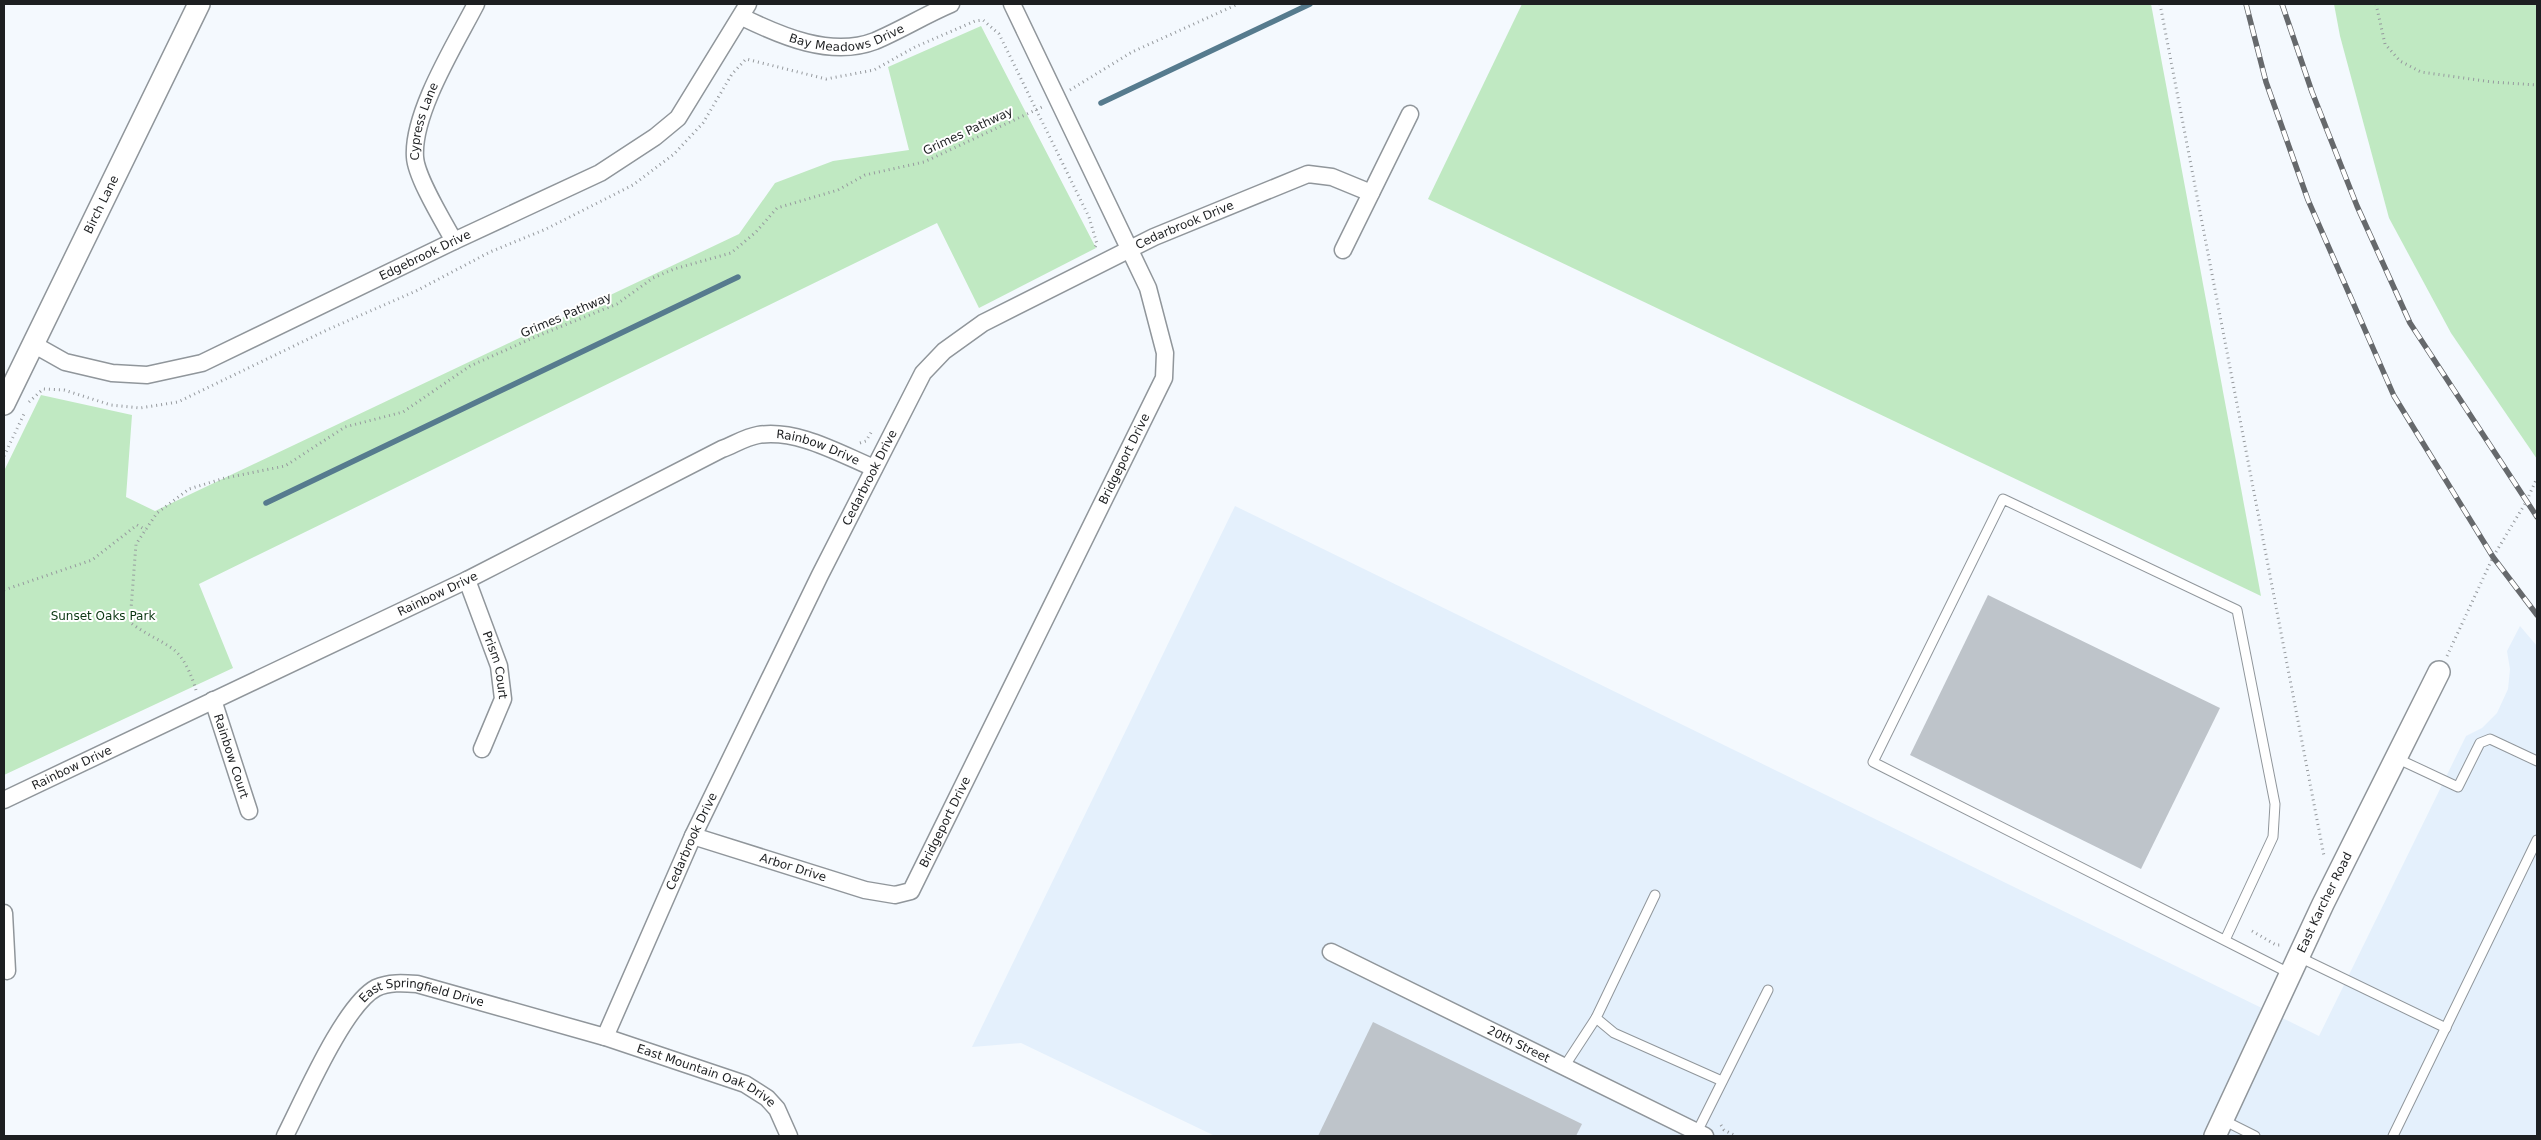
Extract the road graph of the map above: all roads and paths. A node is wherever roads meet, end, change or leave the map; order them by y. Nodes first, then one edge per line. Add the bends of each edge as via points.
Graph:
1 (199, 4) edge
2 (476, 4) edge
3 (951, 4) edge
4 (1012, 4) edge
5 (1238, 4) edge
6 (2160, 4) edge
7 (2376, 4) edge
8 (745, 10) edge
9 (2537, 86) edge
10 (1058, 101) junction
11 (1035, 110) junction
12 (1410, 114) dead end
13 (1371, 193) junction
14 (454, 240) junction
15 (1131, 249) junction
16 (1094, 250) dead end
17 (1343, 250) dead end
18 (33, 344) junction
19 (4, 404) edge
20 (874, 427) dead end
21 (858, 444) dead end
22 (4, 456) edge
23 (874, 468) junction
24 (2537, 478) edge
25 (146, 530) junction
26 (467, 580) junction
27 (4, 590) edge
28 (2439, 672) joint
29 (204, 686) dead end
30 (196, 690) junction
31 (208, 702) junction
32 (482, 749) dead end
33 (2396, 758) junction
34 (2537, 761) edge
35 (4, 800) edge
36 (249, 811) dead end
37 (693, 836) junction
38 (2537, 840) edge
39 (2338, 874) junction
40 (1655, 894) dead end
41 (895, 895) joint
42 (4, 913) edge
43 (2225, 940) junction
44 (1330, 952) dead end
45 (2295, 965) junction
46 (7, 971) dead end
47 (1768, 990) dead end
48 (1596, 1018) junction
49 (2446, 1028) junction
50 (604, 1037) junction
51 (1564, 1067) junction
52 (1722, 1081) junction
53 (1721, 1125) dead end
54 (2219, 1128) edge
55 (1701, 1134) edge
56 (285, 1136) edge
57 (789, 1136) edge
58 (1736, 1136) edge
59 (2255, 1136) edge
60 (2392, 1136) edge

1 - 18 street, Birch Lane
2 - 14 street, Cypress Lane via 433,90 420,124 415,157 431,200
3 - 8 street, Bay Meadows Drive via 873,41 845,47 814,45 771,32
4 - 10 street, Bridgeport Drive
5 - 10 path, Grimes Pathway via 1132,52 1079,83
6 - 39 path via 2326,867
7 - 9 path via 2385,44 2400,61 2421,72
8 - 14 street, Edgebrook Drive via 678,118 654,138 600,173
10 - 11 path, Grimes Pathway
10 - 15 street, Bridgeport Drive
11 - 16 path via 1089,217 1097,244
11 - 22 path via 999,34 983,20 914,47 874,70 826,79 746,59 732,74 703,123 674,154 633,185 178,402 140,408 111,404 64,390 43,389 31,398
11 - 25 path, Grimes Pathway via 924,162 865,175 838,190 777,208 731,253 653,278 617,304 470,366 403,412 345,427 285,466 189,489 157,513
12 - 13 street
13 - 15 street, Cedarbrook Drive via 1332,177 1308,174
13 - 17 street
14 - 18 street, Edgebrook Drive via 202,363 147,375 112,373 65,362
15 - 23 street, Cedarbrook Drive via 983,323 944,351 923,373
15 - 41 street, Bridgeport Drive via 1148,288 1158,325 1165,353 1164,378 911,891
18 - 19 street, Birch Lane
20 - 21 path via 866,442
23 - 26 street, Rainbow Drive via 800,437 756,435 722,449
23 - 37 street, Cedarbrook Drive
24 - 28 path via 2493,557
25 - 27 path via 137,525 92,560
25 - 30 path, Grimes Pathway via 136,544 130,622 174,650 192,675
26 - 31 street, Rainbow Drive
26 - 32 street, Prism Court via 499,666 503,699
28 - 33 street, East Karcher Road
29 - 30 path
30 - 31 path, Grimes Pathway
31 - 35 street, Rainbow Drive
31 - 36 street, Rainbow Court
33 - 34 lane via 2458,787 2480,743 2490,739
33 - 39 street, East Karcher Road
37 - 41 street, Arbor Drive via 865,890
37 - 50 street, Cedarbrook Drive
38 - 49 lane
39 - 45 street, East Karcher Road
40 - 48 lane
42 - 46 street
43 - 43 lane via 2273,837 2276,804 2238,610 2003,500 1873,762
43 - 45 lane
44 - 51 street, 20th Street
45 - 49 lane
45 - 54 street, East Karcher Road
47 - 52 lane
48 - 51 lane
48 - 52 lane via 1614,1033
49 - 60 lane
50 - 56 street, East Springfield Drive via 417,984 392,983 376,988 359,1002 343,1023
50 - 57 street, East Mountain Oak Drive via 745,1084 778,1109
51 - 55 street, 20th Street
52 - 55 lane
53 - 58 path
54 - 59 lane

